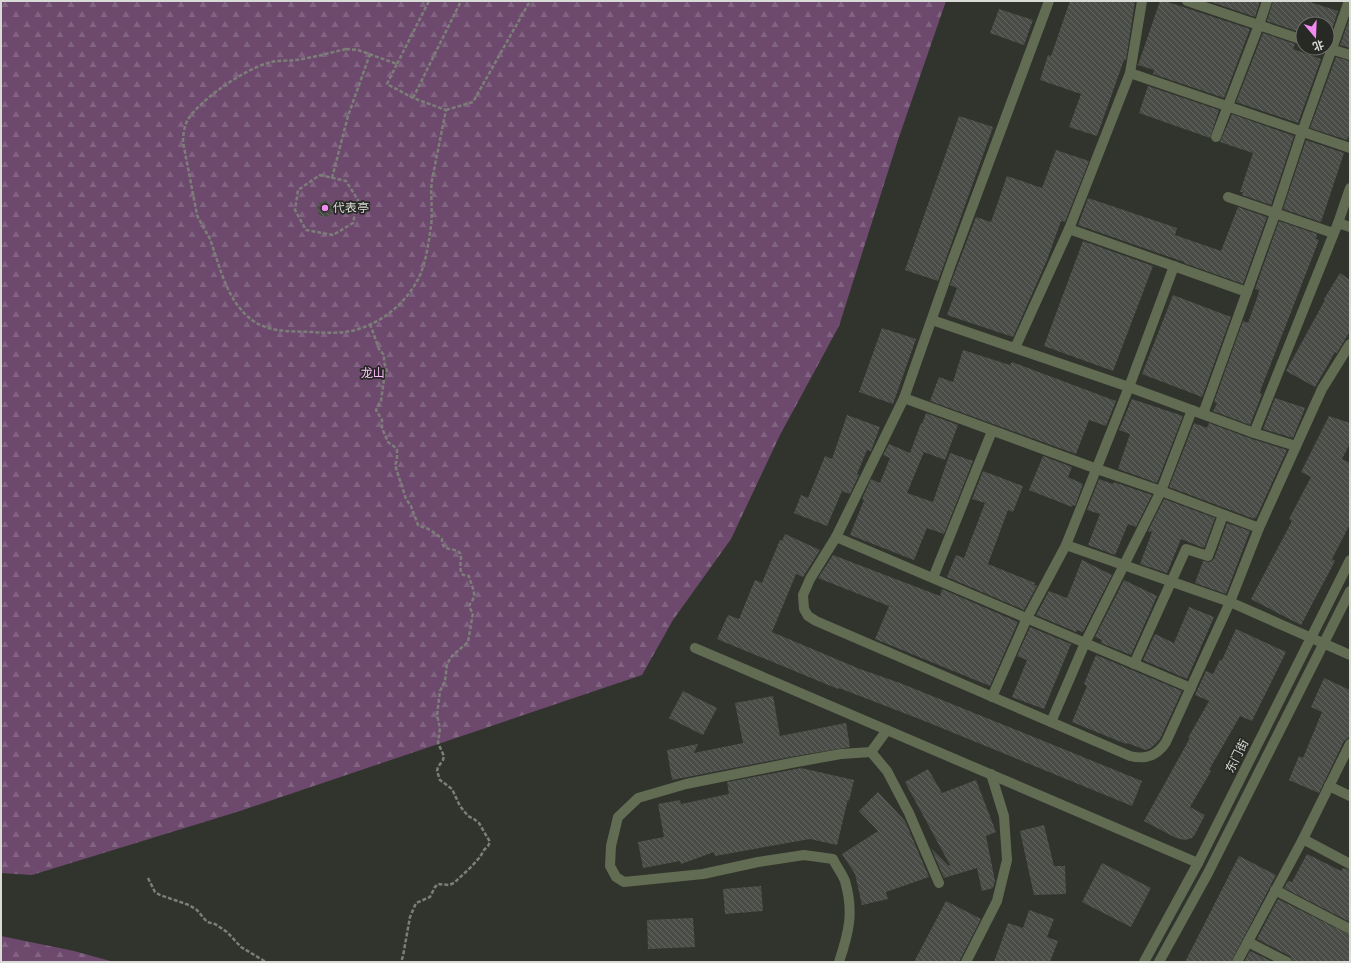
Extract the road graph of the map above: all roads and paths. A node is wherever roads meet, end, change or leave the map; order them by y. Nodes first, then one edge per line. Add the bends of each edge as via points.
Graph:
1 (430, 1) edge
2 (461, 1) edge
3 (530, 1) edge
4 (1049, 1) edge
5 (1142, 1) edge
6 (1187, 1) edge
7 (1267, 1) edge
8 (1349, 1) edge
9 (1259, 25) junction
10 (1335, 34) edge
11 (1295, 37) edge
12 (1335, 50) edge
13 (370, 54) junction
14 (1350, 55) edge
15 (1326, 56) edge
16 (397, 64) junction
17 (1130, 73) junction
18 (413, 98) junction
19 (1228, 106) junction
20 (446, 110) junction
21 (1302, 132) junction
22 (1216, 137) dead end
23 (1350, 148) edge
24 (332, 178) junction
25 (1350, 188) edge
26 (1228, 197) dead end
27 (1275, 214) junction
28 (1338, 223) junction
29 (1350, 227) edge
30 (1069, 230) junction
31 (1333, 233) junction
32 (1174, 266) junction
33 (1247, 292) junction
34 (932, 320) junction
35 (370, 324) junction
36 (1350, 344) edge
37 (1015, 348) junction
38 (1129, 387) junction
39 (904, 398) junction
40 (1192, 410) junction
41 (1203, 414) junction
42 (992, 431) junction
43 (1254, 433) junction
44 (1296, 446) junction
45 (1097, 469) junction
46 (1161, 491) junction
47 (1223, 515) junction
48 (1259, 528) junction
49 (836, 537) junction
50 (1066, 545) junction
51 (1350, 560) edge
52 (1124, 565) junction
53 (933, 578) junction
54 (1171, 581) junction
55 (1350, 591) edge
56 (1230, 602) junction
57 (1027, 618) junction
58 (1311, 638) junction
59 (1085, 643) junction
60 (1325, 643) junction
61 (695, 648) dead end
62 (1350, 655) edge
63 (1134, 664) junction
64 (1191, 688) junction
65 (992, 697) junction
66 (1051, 722) junction
67 (887, 730) junction
68 (1350, 744) edge
69 (871, 752) junction
70 (991, 774) junction
71 (1329, 786) junction
72 (1350, 796) edge
73 (1303, 839) junction
74 (1198, 863) junction
75 (1350, 864) edge
76 (148, 878) dead end
77 (939, 883) dead end
78 (1275, 890) junction
79 (1350, 928) edge
80 (1248, 942) junction
81 (266, 962) edge
82 (401, 962) edge
83 (839, 962) edge
84 (966, 962) edge
85 (1144, 962) edge
86 (1159, 962) edge
87 (1237, 962) edge
88 (1288, 962) edge

1 - 16 path
2 - 18 path
3 - 20 path via 473,102
4 - 34 street via 950,264
5 - 17 street
6 - 9 street
7 - 9 street
8 - 10 street
9 - 11 street
9 - 19 street
12 - 14 street
13 - 16 path
13 - 24 path via 348,116
13 - 35 path via 346,49 308,58 267,63 253,69 199,107 187,122 183,142 197,215 209,237 227,288 243,312 260,326 280,330 346,332
15 - 21 street
16 - 18 path via 387,84
17 - 19 street
17 - 30 street
18 - 20 path
19 - 21 street
19 - 22 street
20 - 35 path via 432,180 429,236 418,280 400,304
21 - 23 street
21 - 27 street
24 - 24 path via 320,175 298,190 295,210 306,230 333,235 353,223 358,200 346,181
25 - 28 street
26 - 27 street
27 - 31 street
27 - 33 street
28 - 29 street
28 - 31 street
30 - 32 street
30 - 37 street
31 - 43 street
32 - 33 street
32 - 38 street
33 - 41 street
34 - 37 street
34 - 39 street
35 - 82 path via 379,349 384,355 387,371 381,401 376,410 382,420 382,428 388,442 396,448 395,465 406,499 418,525 439,536 445,548 461,554 461,572 469,576 473,590 474,595 469,607 473,613 469,640 447,664 445,681 440,691 438,743 444,756 437,771 440,780 452,789 460,806 468,816 479,823 490,842 480,857 454,883 438,884 430,897 416,903 410,917
36 - 44 street via 1322,390
37 - 38 street
38 - 40 street
38 - 45 street
39 - 42 street
39 - 49 street
40 - 41 street
40 - 46 street
41 - 43 street
42 - 45 street
42 - 53 street
43 - 44 street
44 - 48 street
45 - 46 street
45 - 50 street
46 - 47 street
46 - 52 street
47 - 48 street
47 - 54 street via 1208,556 1186,549
48 - 56 street
49 - 53 street
49 - 65 street via 803,595 804,609 808,616
50 - 52 street
50 - 57 street
51 - 58 street, 东门街
52 - 54 street
52 - 59 street
53 - 57 street
54 - 56 street
54 - 63 street
55 - 60 street
56 - 58 street
56 - 64 street
57 - 59 street
57 - 65 street
58 - 60 street
58 - 74 street, 东门街
59 - 63 street
59 - 66 street
60 - 62 street
60 - 86 street via 1208,873
61 - 67 street
63 - 64 street
64 - 66 street via 1161,750 1140,759
65 - 66 street
67 - 69 street
67 - 70 street
68 - 71 street
69 - 77 street via 887,770 909,812
69 - 83 street via 791,762 686,784 638,798 618,817 610,846 610,866 616,877 624,882 703,874 804,855 832,859 844,880 850,911 847,939
70 - 74 street
70 - 84 street via 1004,816 1007,860 997,901
71 - 72 street
71 - 73 street
73 - 75 street
73 - 78 street
74 - 85 street, 东门街
76 - 81 path via 155,892 197,910 207,922 227,932 241,947
78 - 79 street
78 - 80 street
80 - 87 street
80 - 88 street

